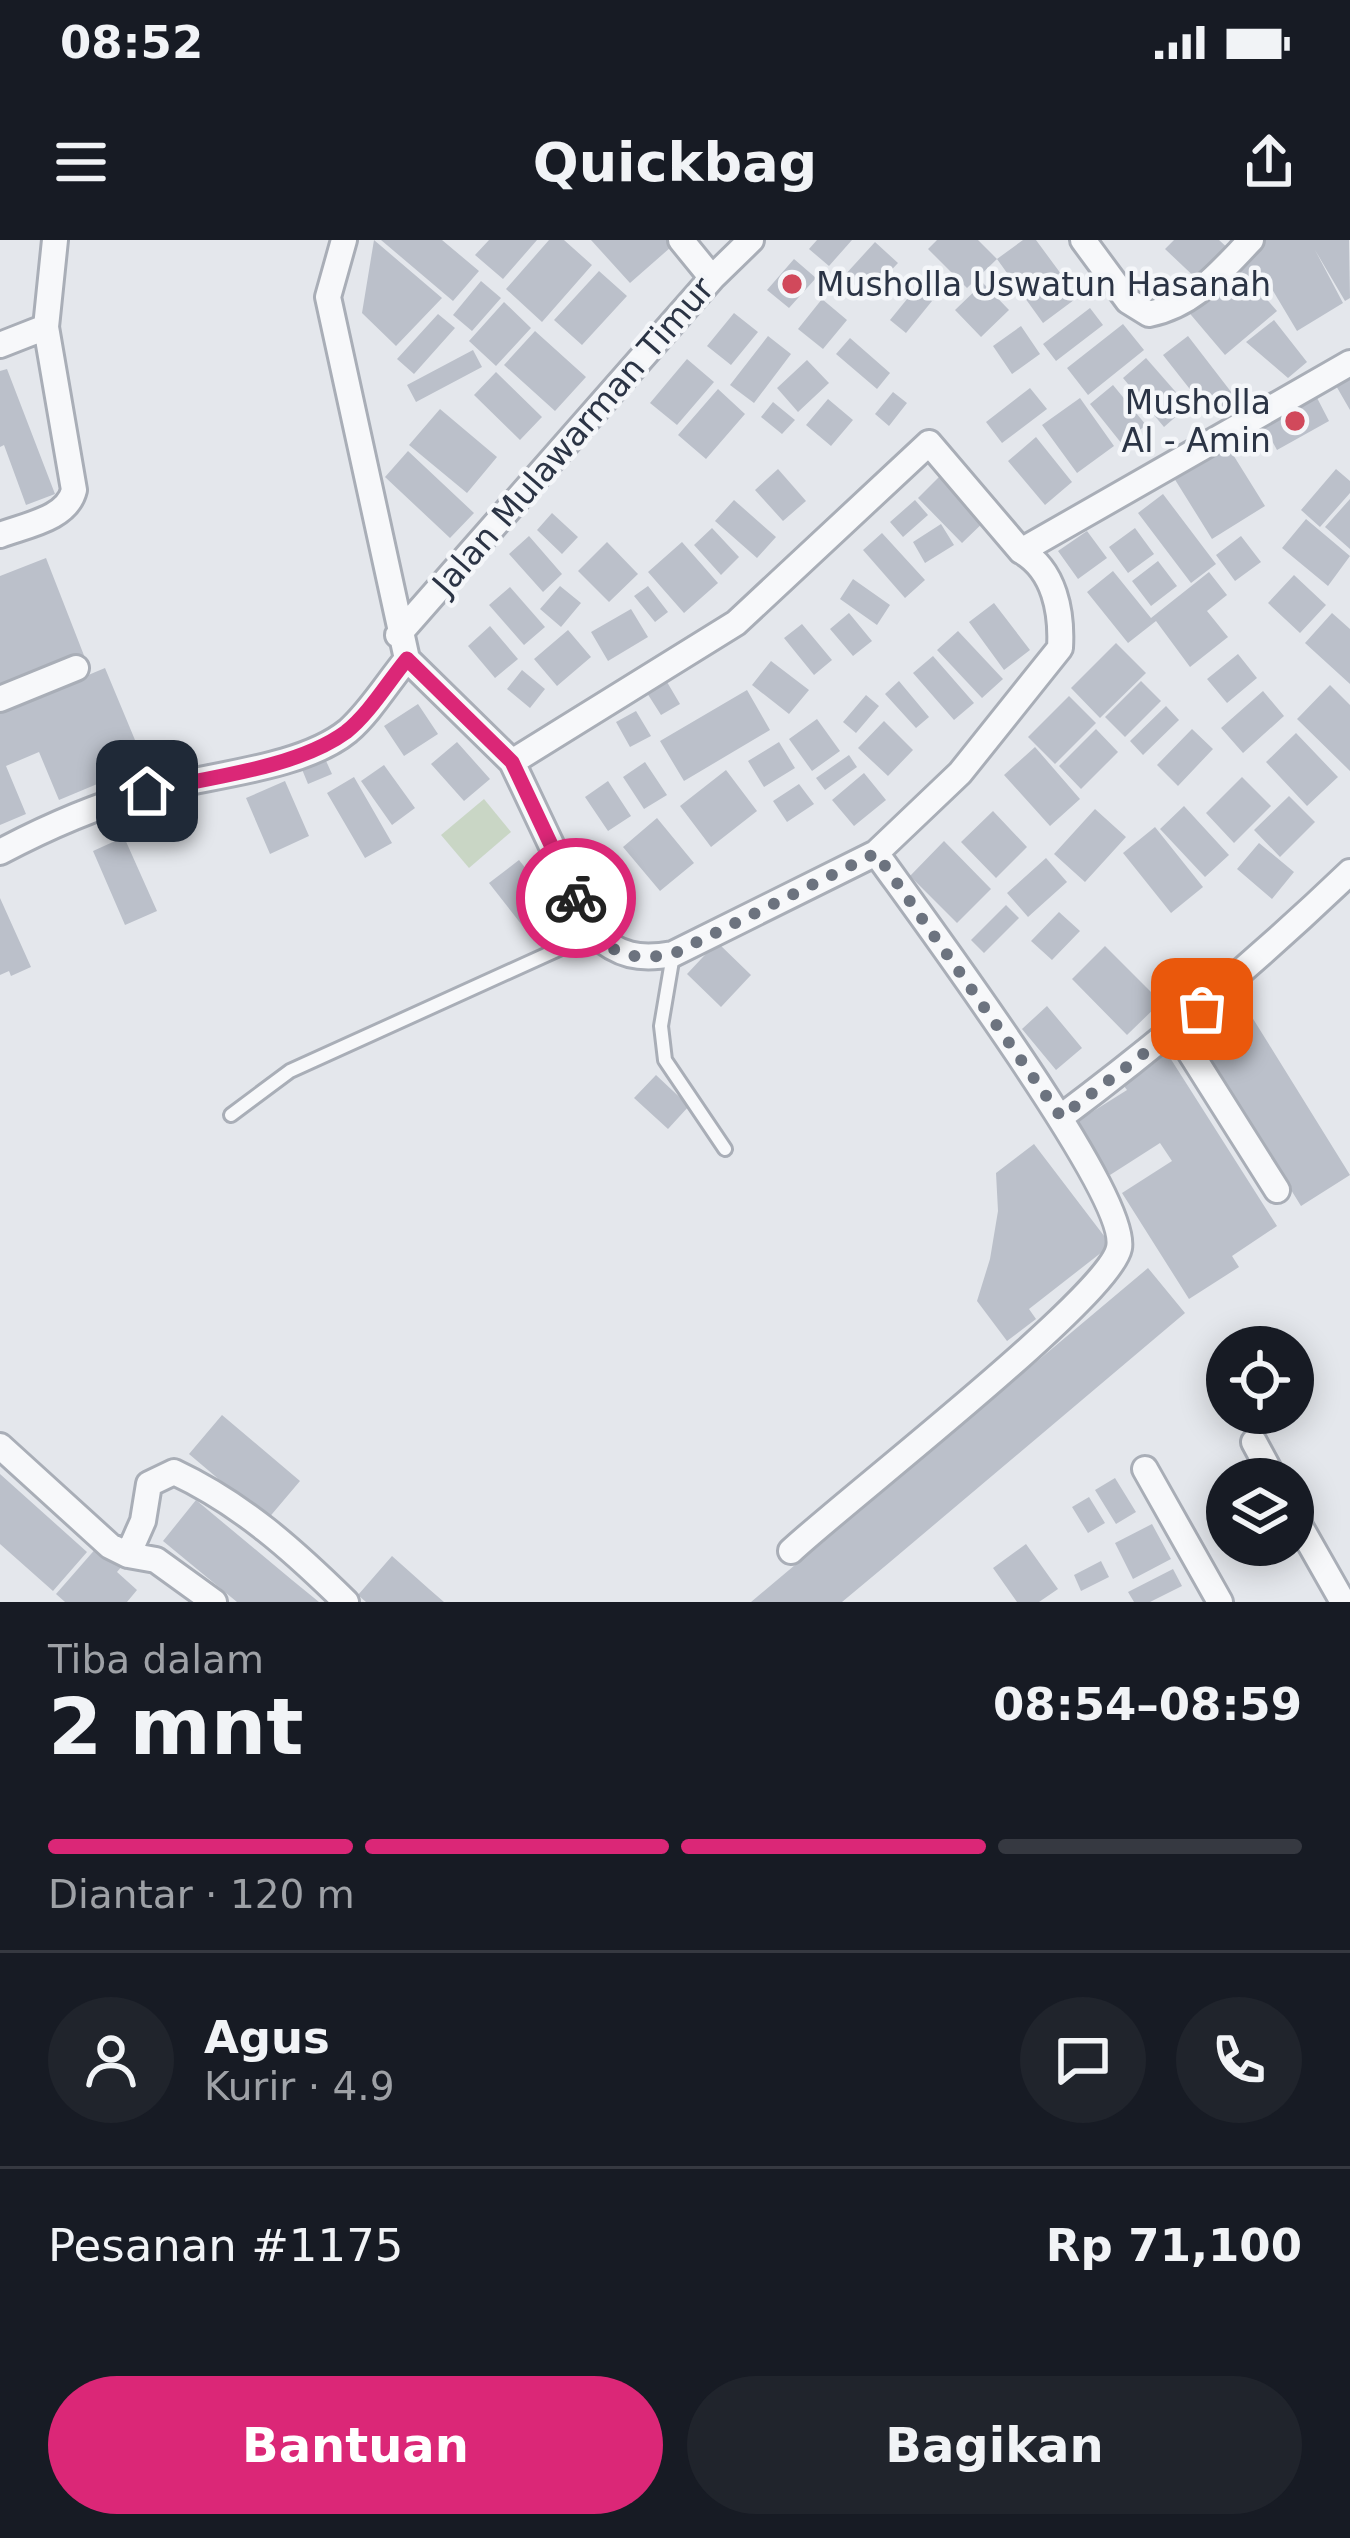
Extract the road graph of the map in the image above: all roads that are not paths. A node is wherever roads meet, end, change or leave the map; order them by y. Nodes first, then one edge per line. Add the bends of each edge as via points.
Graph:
1 (55, 240) edge
2 (344, 240) edge
3 (681, 240) edge
4 (751, 240) edge
5 (1083, 240) edge
6 (1251, 240) edge
7 (712, 278) junction
8 (46, 327) junction
9 (0, 345) edge
10 (1350, 363) edge
11 (0, 535) edge
12 (1021, 551) junction
13 (403, 647) junction
14 (76, 668) dead end
15 (0, 699) edge
16 (512, 762) junction
17 (0, 852) edge
18 (876, 853) junction
19 (1350, 872) edge
20 (593, 933) junction
21 (673, 954) junction
22 (1176, 1030) junction
23 (231, 1115) dead end
24 (1061, 1117) junction
25 (725, 1149) dead end
26 (1277, 1190) dead end
27 (1254, 1442) dead end
28 (0, 1446) edge
29 (1263, 1458) edge
30 (1144, 1469) dead end
31 (791, 1551) dead end
32 (1314, 1551) edge
33 (128, 1555) junction
34 (214, 1602) edge
35 (346, 1602) edge
36 (1220, 1602) edge
37 (1343, 1602) edge

1 - 8 street
2 - 13 street via 328,298
3 - 7 street
4 - 7 street, Jalan Mulawarman Timur
5 - 6 street via 1128,301 1149,314 1204,289
7 - 13 street, Jalan Mulawarman Timur
8 - 9 street
8 - 11 street via 74,490 61,512
10 - 12 street
12 - 16 street via 929,443 736,622
12 - 18 street via 1053,591 1060,649 960,773
13 - 16 street
13 - 17 street, Jalan Mulawarman Timur via 347,731 321,745 64,818
14 - 15 street
16 - 20 street
18 - 21 street
18 - 24 street
19 - 22 street
20 - 21 street via 616,952
20 - 23 lane via 290,1071
21 - 25 lane via 661,1026 665,1060
22 - 24 street
22 - 26 street
24 - 31 street via 1115,1216 1113,1266 918,1447
27 - 29 street
28 - 33 street
30 - 36 street
32 - 37 street
33 - 34 street via 156,1560
33 - 35 street via 148,1484 174,1472 221,1495 291,1547

